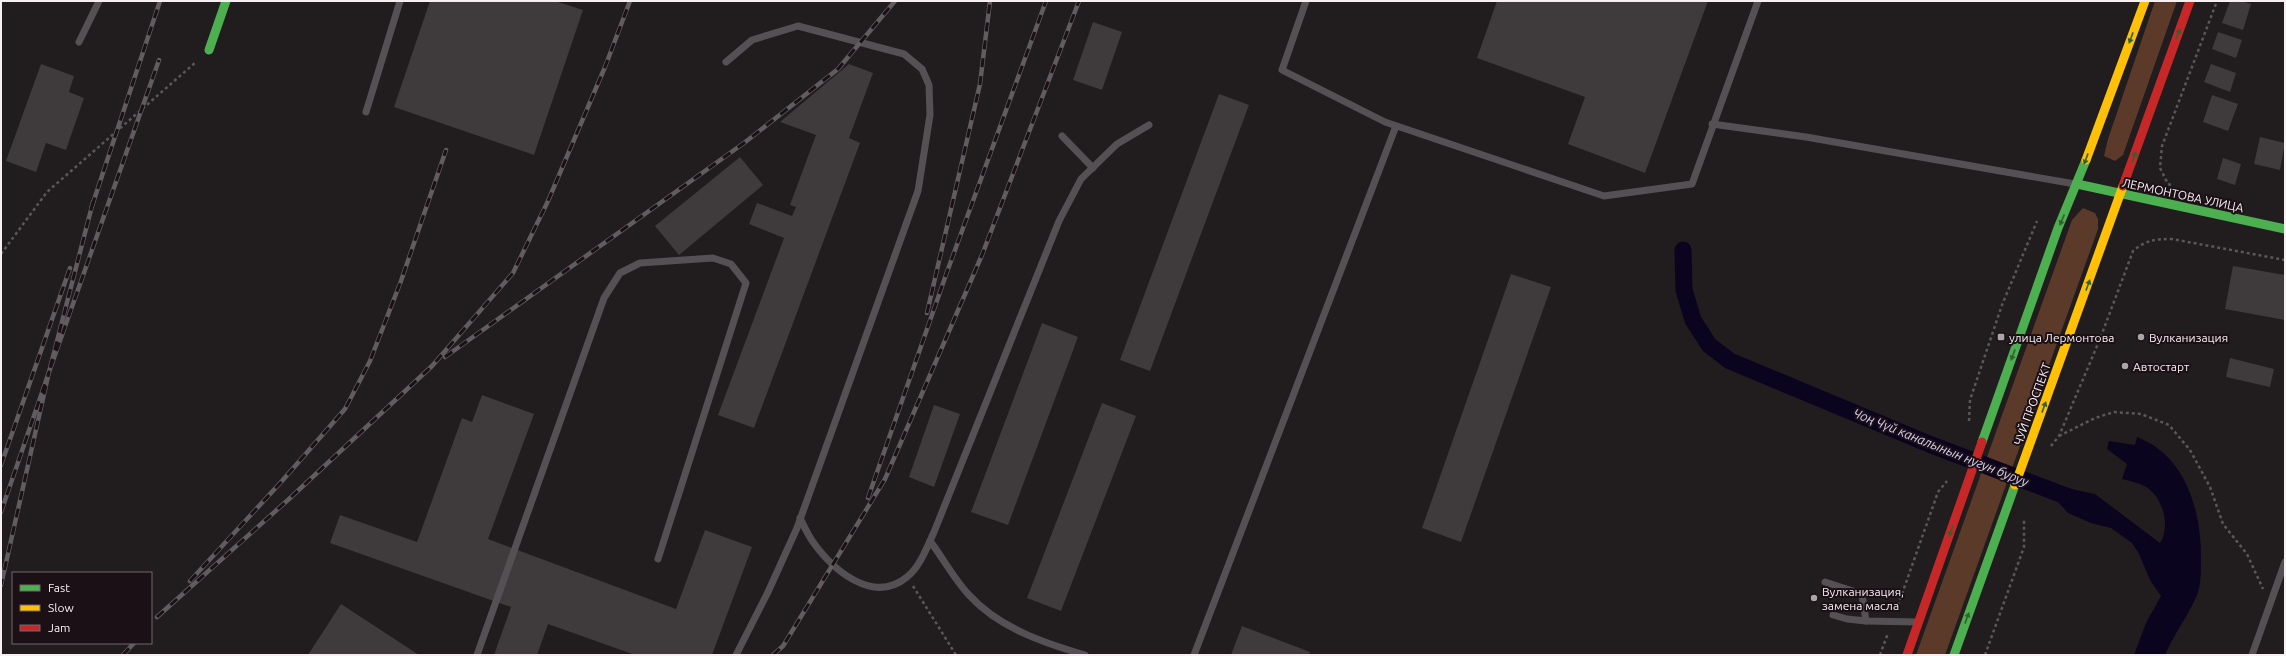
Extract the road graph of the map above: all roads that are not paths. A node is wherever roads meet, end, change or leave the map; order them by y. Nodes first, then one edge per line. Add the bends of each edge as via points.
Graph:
1 (98, 1) edge
2 (226, 1) edge
3 (400, 1) edge
4 (1306, 1) edge
5 (1758, 1) edge
6 (2145, 1) edge
7 (2190, 1) edge
8 (79, 42) dead end
9 (209, 50) road end
10 (726, 62) dead end
11 (366, 112) dead end
12 (1712, 124) junction
13 (1148, 125) dead end
14 (1396, 126) junction
15 (1062, 136) dead end
16 (1093, 168) junction
17 (2077, 184) junction
18 (2120, 193) junction
19 (2285, 229) edge
20 (800, 518) junction
21 (930, 540) junction
22 (658, 559) dead end
23 (2285, 562) edge
24 (1826, 582) dead end
25 (1833, 615) dead end
26 (1866, 621) junction
27 (1919, 622) junction
28 (477, 655) edge
29 (736, 655) edge
30 (1085, 655) edge
31 (1194, 655) edge
32 (1907, 655) edge
33 (1954, 655) edge
34 (2252, 655) edge

1 - 8 lane
2 - 9 main road
3 - 11 lane
4 - 14 lane via 1282,70
5 - 12 lane
6 -> 17 main road
18 -> 7 main road, ЧУЙ ПРОСПЕКТ
10 - 20 lane via 752,40 798,26 904,54 922,69 929,85 930,115 918,191
12 - 14 lane via 1692,184 1604,196
12 - 17 lane via 1806,137
13 - 16 lane via 1118,144
14 - 31 lane
15 - 16 lane
16 - 21 lane via 1081,179 1059,221
17 - 18 main road, ЛЕРМОНТОВА УЛИЦА
17 -> 27 main road via 2058,228
18 - 19 main road, ЛЕРМОНТОВА УЛИЦА
33 -> 18 main road, ЧУЙ ПРОСПЕКТ
20 - 21 lane via 813,542 849,579 874,587 889,586 907,577
20 - 29 lane via 768,592
21 - 30 lane via 969,595 994,617 1048,644
22 - 28 lane via 746,283 731,264 712,258 640,263 620,273 604,298
23 - 34 lane
24 - 26 lane via 1862,594
25 - 26 lane
26 - 27 lane
27 - 32 main road

